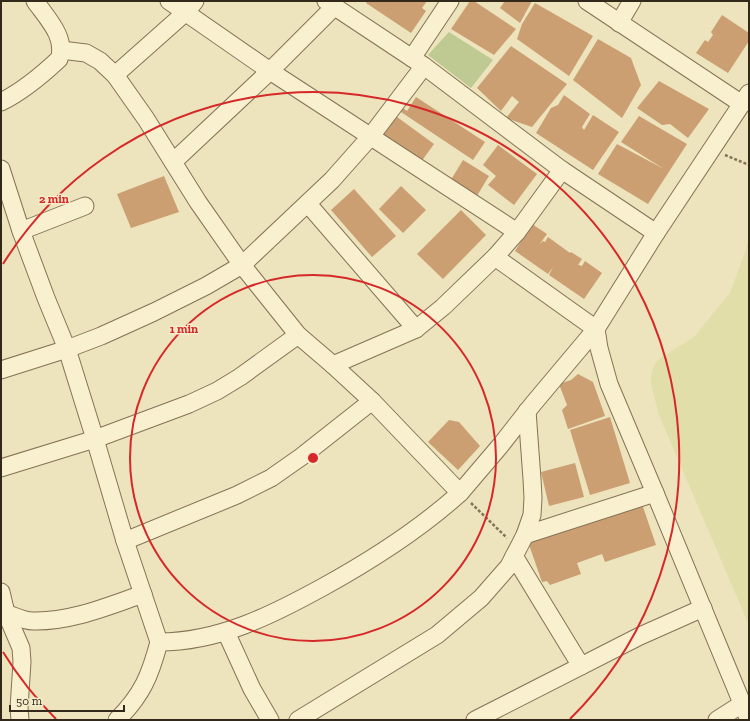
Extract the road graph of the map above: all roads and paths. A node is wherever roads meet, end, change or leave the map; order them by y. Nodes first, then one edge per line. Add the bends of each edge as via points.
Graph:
1 (36, 1) edge
2 (169, 1) edge
3 (450, 1) edge
4 (586, 1) edge
5 (632, 1) edge
6 (330, 4) edge
7 (191, 6) edge
8 (619, 23) junction
9 (61, 50) junction
10 (418, 62) junction
11 (270, 71) junction
12 (115, 74) junction
13 (746, 99) edge
14 (1, 102) edge
15 (371, 136) junction
16 (712, 149) junction
17 (173, 162) junction
18 (749, 165) edge
19 (1, 169) edge
20 (562, 170) junction
21 (308, 204) junction
22 (85, 206) dead end
23 (21, 232) junction
24 (517, 232) junction
25 (656, 232) junction
26 (495, 257) junction
27 (242, 265) junction
28 (416, 329) junction
29 (596, 329) junction
30 (298, 335) junction
31 (67, 349) junction
32 (333, 365) junction
33 (1, 370) edge
34 (372, 401) junction
35 (527, 411) junction
36 (95, 439) junction
37 (1, 468) edge
38 (460, 493) junction
39 (655, 493) junction
40 (125, 541) junction
41 (519, 546) junction
42 (1, 592) edge
43 (143, 594) junction
44 (703, 608) junction
45 (3, 613) edge
46 (226, 632) junction
47 (159, 642) junction
48 (581, 666) junction
49 (746, 712) edge
50 (20, 720) edge
51 (117, 720) edge
52 (270, 720) edge
53 (298, 720) edge
54 (475, 720) edge
55 (716, 720) edge

1 - 9 street via 53,27
2 - 7 street
3 - 10 street
4 - 8 street
5 - 8 street
6 - 10 street
6 - 11 street
7 - 11 street
7 - 12 street
8 - 13 street
9 - 12 street via 86,53
9 - 14 street via 58,59 44,73 15,95
10 - 15 street
10 - 20 street
11 - 15 street
11 - 17 street
12 - 17 street
13 - 16 street
15 - 21 street
15 - 24 street
16 - 18 path
16 - 25 street
17 - 27 street
19 - 23 street
20 - 24 street
20 - 25 street
21 - 27 street
21 - 28 street
22 - 23 street
23 - 31 street
24 - 26 street
25 - 29 street
26 - 28 street
26 - 29 street
27 - 30 street
27 - 31 street via 154,312
28 - 32 street
29 - 35 street
29 - 39 street via 609,384
30 - 32 street
30 - 36 street via 218,391
31 - 33 street
31 - 36 street
32 - 34 street
34 - 38 street
34 - 40 street via 271,478 237,495
35 - 38 street
35 - 41 street via 532,516
36 - 37 street
36 - 40 street
38 - 41 path
38 - 46 street via 395,543 349,573 296,602
39 - 41 street
39 - 44 street
40 - 43 street
41 - 48 street
41 - 53 street via 509,566 480,598 437,635
42 - 45 street
43 - 45 street via 80,615 50,621 23,620
43 - 47 street
44 - 48 street
44 - 49 street
45 - 50 street via 21,648
46 - 47 street via 201,639
46 - 52 street via 252,689
47 - 51 street via 145,684 136,700
48 - 54 street
49 - 55 street

